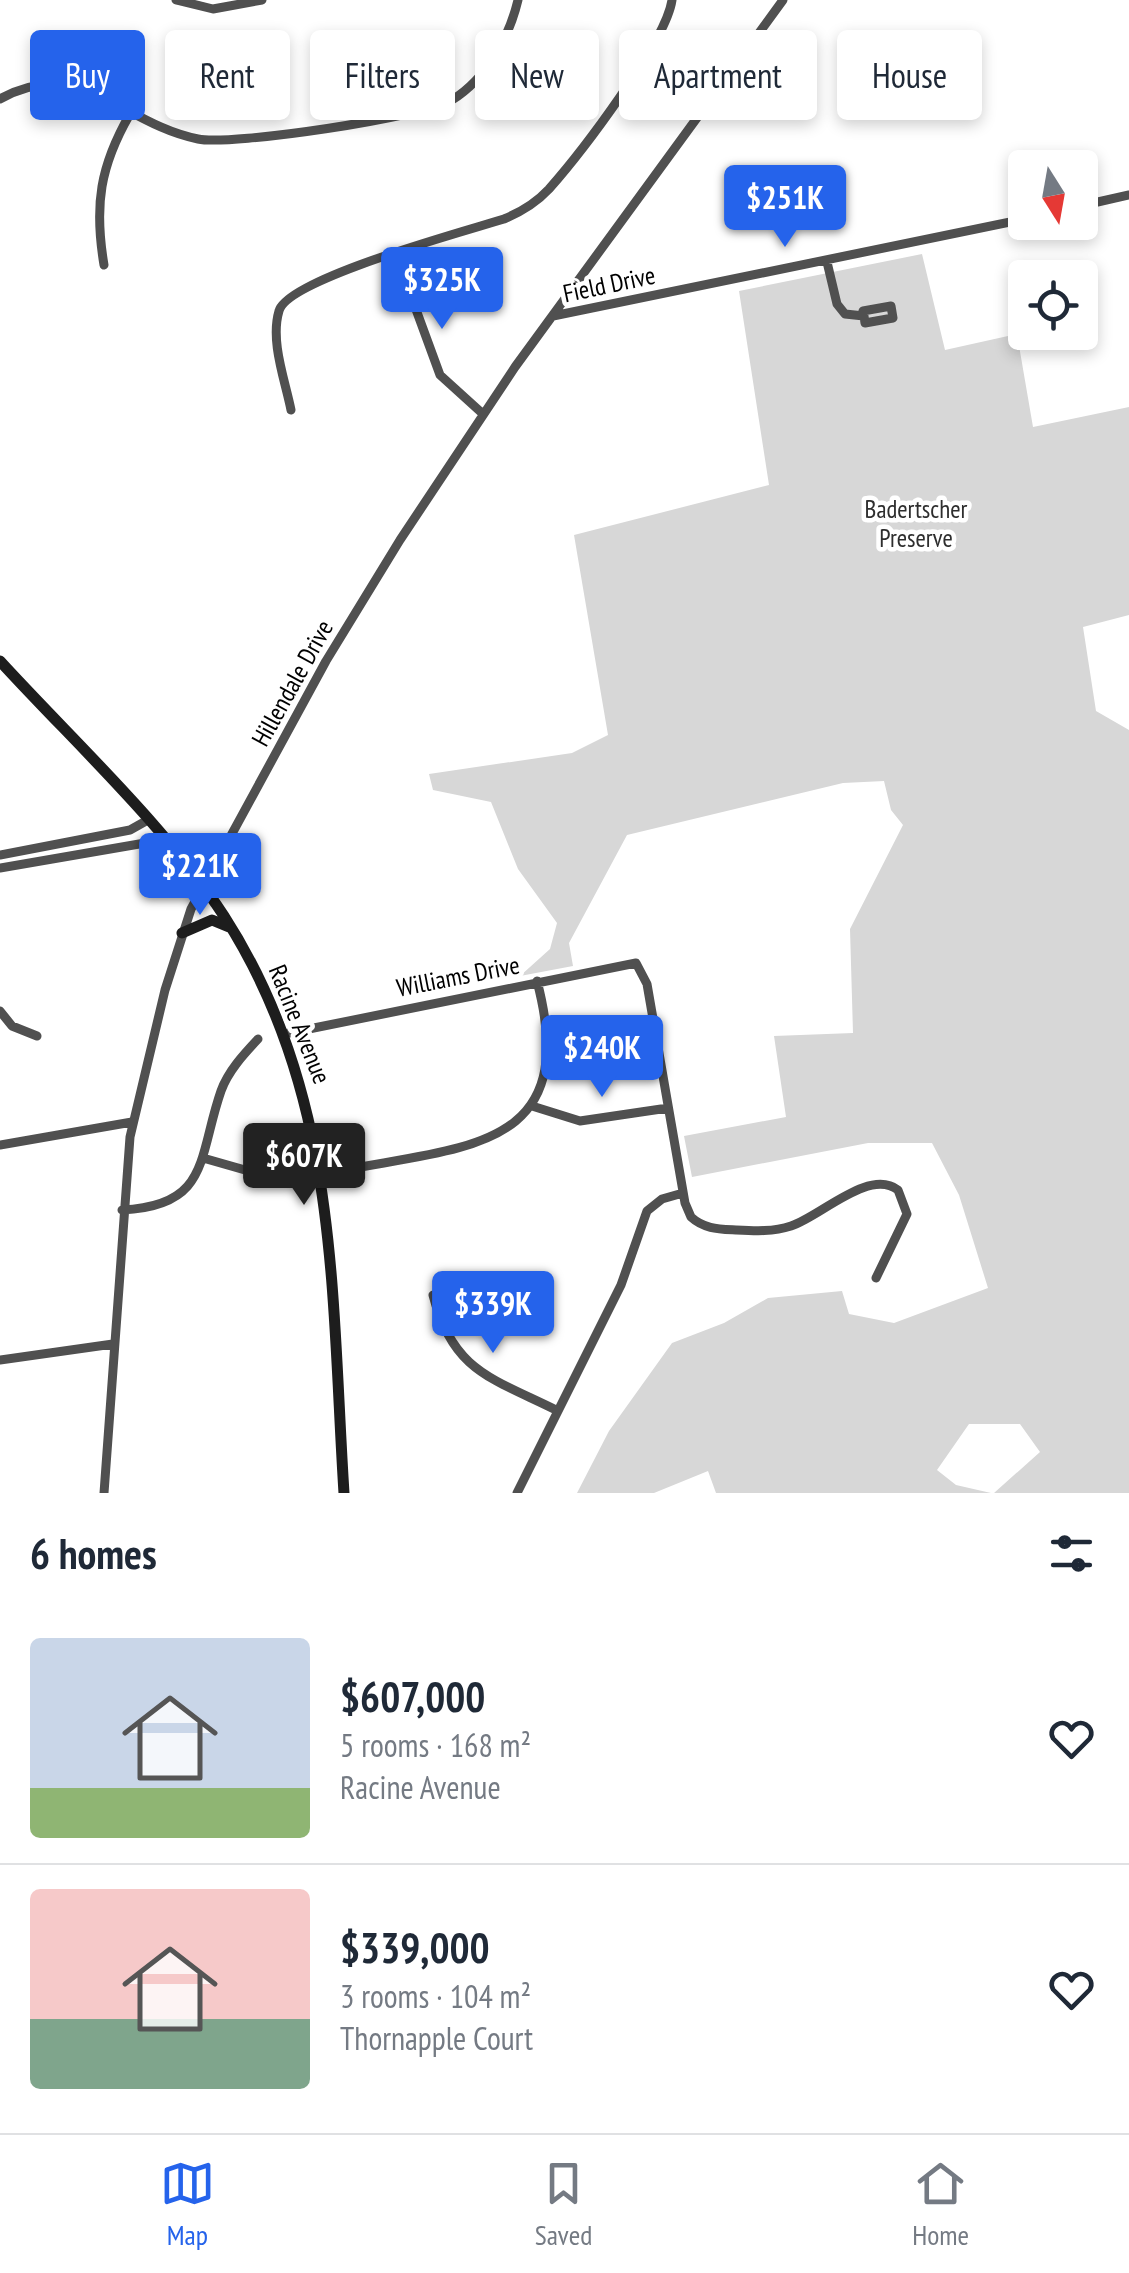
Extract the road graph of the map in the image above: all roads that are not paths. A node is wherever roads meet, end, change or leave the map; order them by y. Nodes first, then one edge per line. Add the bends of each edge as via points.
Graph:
1 (176, 0) edge
2 (262, 0) edge
3 (518, 0) edge
4 (672, 0) edge
5 (783, 0) edge
6 (30, 85) edge
7 (0, 99) edge
8 (127, 120) edge
9 (145, 120) edge
10 (1129, 195) edge
11 (1098, 202) edge
12 (1008, 223) edge
13 (396, 255) junction
14 (827, 262) junction
15 (104, 264) dead end
16 (553, 316) junction
17 (864, 316) dead end
18 (291, 410) dead end
19 (483, 414) junction
20 (0, 661) edge
21 (146, 820) junction
22 (160, 836) junction
23 (227, 844) junction
24 (0, 855) edge
25 (178, 855) junction
26 (0, 868) edge
27 (202, 886) junction
28 (231, 928) junction
29 (182, 932) junction
30 (537, 981) junction
31 (0, 1012) edge
32 (284, 1034) junction
33 (37, 1036) dead end
34 (258, 1039) dead end
35 (532, 1106) junction
36 (668, 1108) junction
37 (132, 1122) junction
38 (0, 1145) edge
39 (203, 1158) junction
40 (344, 1170) dead end
41 (300, 1177) dead end
42 (683, 1193) junction
43 (122, 1210) junction
44 (876, 1278) dead end
45 (432, 1295) dead end
46 (113, 1344) junction
47 (0, 1360) edge
48 (558, 1410) junction
49 (104, 1493) edge
50 (344, 1493) edge
51 (517, 1493) edge

1 - 2 street via 213,8
3 - 9 street via 486,67 444,104 231,141 181,135
4 - 13 street via 658,38 547,190 517,214
5 - 16 street, Hillendale Drive
6 - 7 street
8 - 15 street via 98,188
10 - 11 street
12 - 14 street, Field Drive
13 - 18 street via 310,283 282,304 277,336
13 - 19 street via 440,375
14 - 16 street, Field Drive
14 - 17 street via 837,304 845,314
16 - 19 street, Hillendale Drive
19 - 23 street, Hillendale Drive via 350,620
20 - 21 main road, Racine Avenue
21 - 22 main road, Racine Avenue
21 - 24 street via 130,830
22 - 25 main road, Racine Avenue
22 - 26 street
23 - 25 main road via 201,860
23 - 27 street, Hillendale Drive
25 - 27 main road, Racine Avenue
27 - 28 main road, Racine Avenue
27 - 29 street, Hillendale Drive
28 - 29 main road via 212,920
28 - 32 main road, Racine Avenue
29 - 37 street, Hillendale Drive
30 - 32 street, Williams Drive
30 - 35 street via 547,1054
30 - 36 street, Williams Drive via 640,964
31 - 33 street via 12,1026
32 - 50 main road, Racine Avenue via 321,1173
34 - 39 street via 222,1089
35 - 36 street via 580,1122
35 - 40 street via 483,1142
36 - 42 street
37 - 38 street
37 - 43 street, Hillendale Drive
39 - 41 street via 266,1176
39 - 43 street via 188,1189 172,1201
42 - 44 street via 691,1218 704,1227 765,1231 804,1221 874,1183 892,1185 907,1214
42 - 48 street via 647,1212 621,1285
43 - 46 street, Hillendale Drive
45 - 48 street via 446,1337 462,1358
46 - 47 street
46 - 49 street, Hillendale Drive
48 - 51 street

